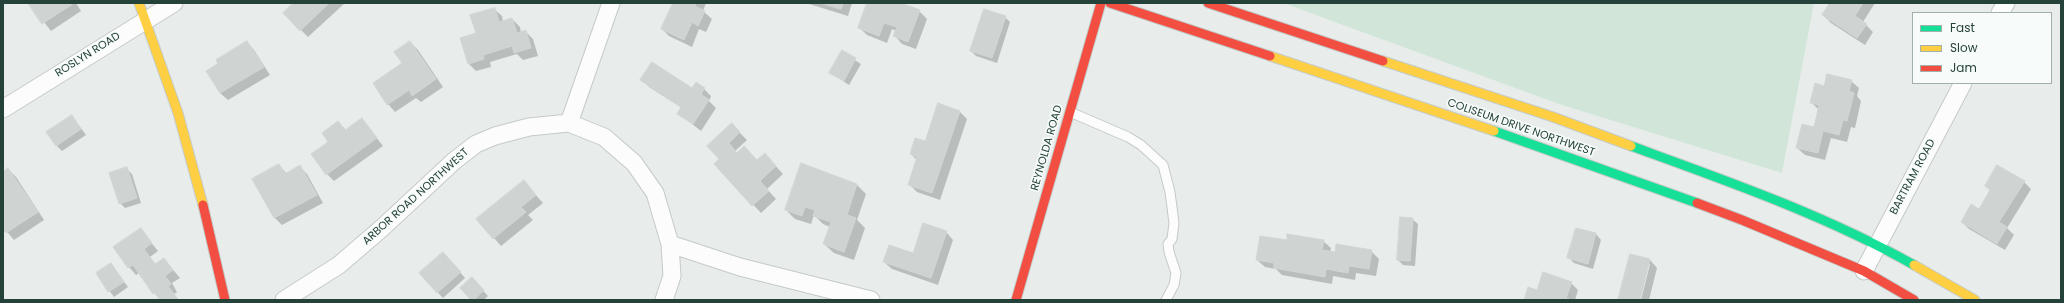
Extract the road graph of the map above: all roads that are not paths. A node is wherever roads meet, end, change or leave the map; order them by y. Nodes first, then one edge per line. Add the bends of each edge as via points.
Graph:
1 (139, 3) edge
2 (174, 3) edge
3 (610, 3) edge
4 (1101, 3) edge
5 (1110, 3) edge
6 (1208, 3) edge
7 (2006, 3) edge
8 (2001, 12) edge
9 (145, 19) junction
10 (1962, 84) edge
11 (3, 109) edge
12 (1070, 112) junction
13 (569, 123) junction
14 (670, 244) junction
15 (1877, 244) junction
16 (1864, 271) junction
17 (225, 300) edge
18 (284, 300) edge
19 (664, 300) edge
20 (871, 300) edge
21 (1016, 300) edge
22 (1166, 300) edge
23 (1914, 300) edge
24 (1975, 300) edge

1 - 9 main road
2 - 9 street, ROSLYN ROAD
3 - 13 street
4 - 12 main road, REYNOLDA ROAD
5 - 16 main road, COLISEUM DRIVE NORTHWEST via 1542,147 1742,220
6 - 15 main road, COLISEUM DRIVE NORTHWEST via 1553,117 1753,190
7 - 8 street
9 - 11 street, ROSLYN ROAD
9 - 17 main road via 178,110 206,211
10 - 15 street, BARTRAM ROAD
12 - 21 main road, REYNOLDA ROAD
12 - 22 lane via 1134,141 1163,165 1174,223 1172,238 1168,244 1176,273 1174,285
13 - 14 street, ARBOR ROAD NORTHWEST via 604,137 634,163 655,193
13 - 18 street, ARBOR ROAD NORTHWEST via 529,127 476,144 339,265
14 - 19 street, ARBOR ROAD NORTHWEST via 672,276
14 - 20 street via 740,267
15 - 16 street, BARTRAM ROAD
15 - 24 main road, COLISEUM DRIVE NORTHWEST
16 - 23 main road, COLISEUM DRIVE NORTHWEST

